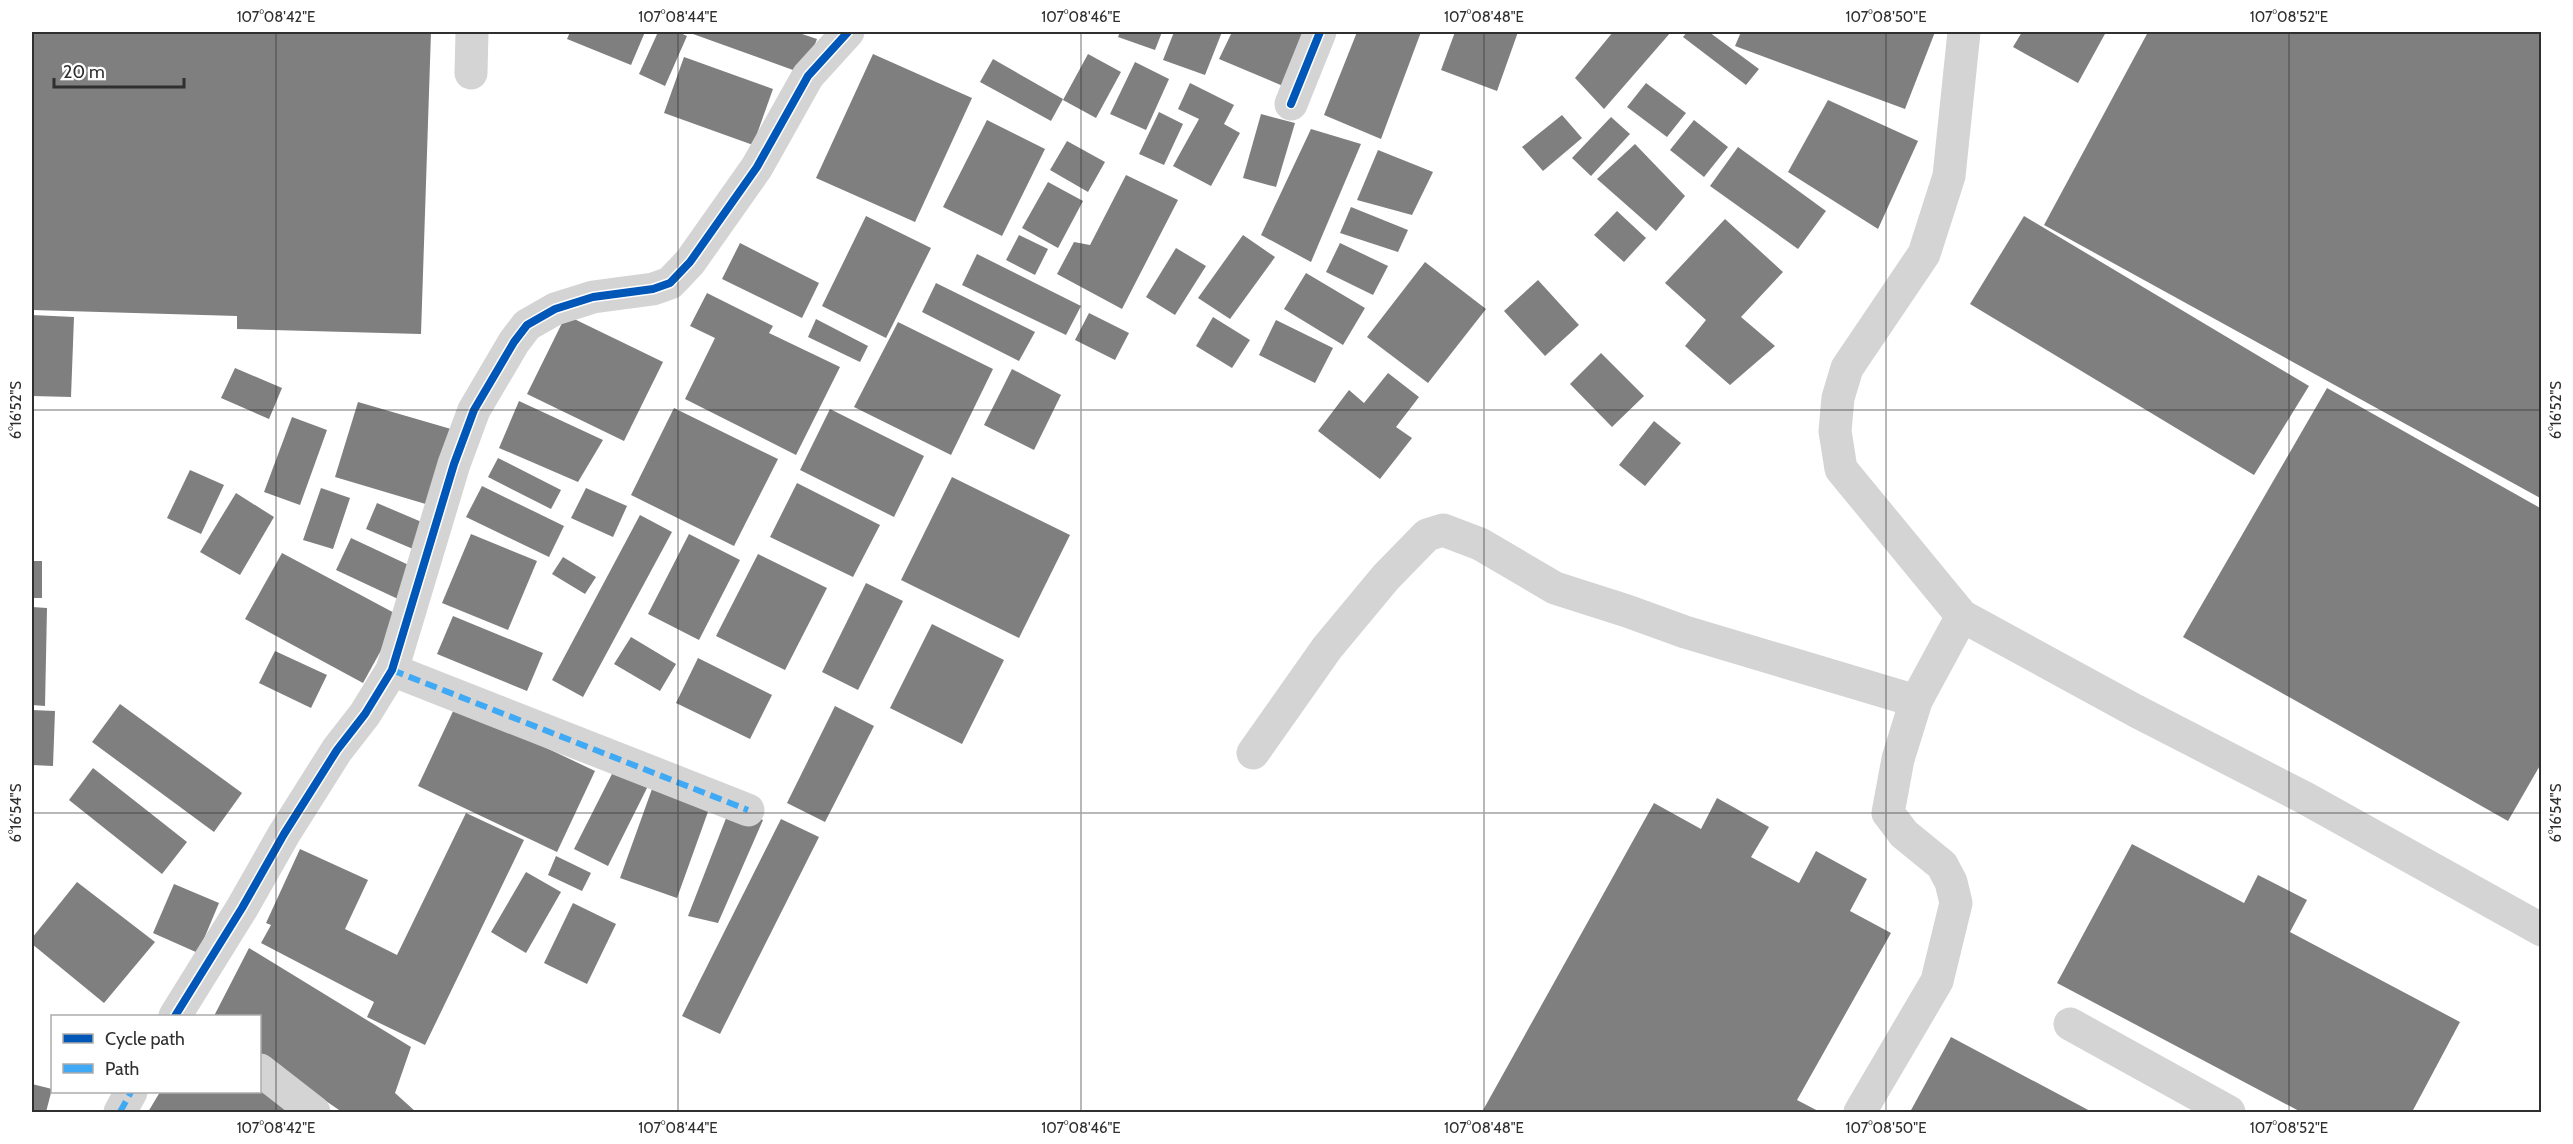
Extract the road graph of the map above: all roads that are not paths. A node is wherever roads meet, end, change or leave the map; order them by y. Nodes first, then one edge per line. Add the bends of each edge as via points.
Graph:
1 (472, 32) edge
2 (848, 32) edge
3 (1320, 32) edge
4 (1964, 32) edge
5 (471, 73) dead end
6 (1291, 104) dead end
7 (1962, 616) junction
8 (392, 670) junction
9 (1916, 701) junction
10 (1253, 753) dead end
11 (748, 810) dead end
12 (2538, 919) edge
13 (182, 1014) edge
14 (2070, 1024) dead end
15 (261, 1071) edge
16 (130, 1093) edge
17 (120, 1113) edge
18 (314, 1113) edge
19 (1860, 1113) edge
20 (2229, 1113) edge

1 - 5 street
2 - 8 street via 808,76 757,167 690,262 670,283 593,297 555,309 527,325 513,342 478,401 466,431
3 - 6 street
4 - 7 street via 1949,176 1934,225 1924,254 1847,368 1838,398 1835,431 1841,469
7 - 9 street
7 - 12 street via 2136,711
8 - 11 street
8 - 13 street via 284,834
9 - 10 street via 1685,632 1555,588 1480,544 1443,530 1427,535 1386,577 1327,648
9 - 19 street via 1898,759 1888,813 1904,834 1942,865 1952,882 1956,903 1937,981
14 - 20 street
15 - 18 street
16 - 17 street

